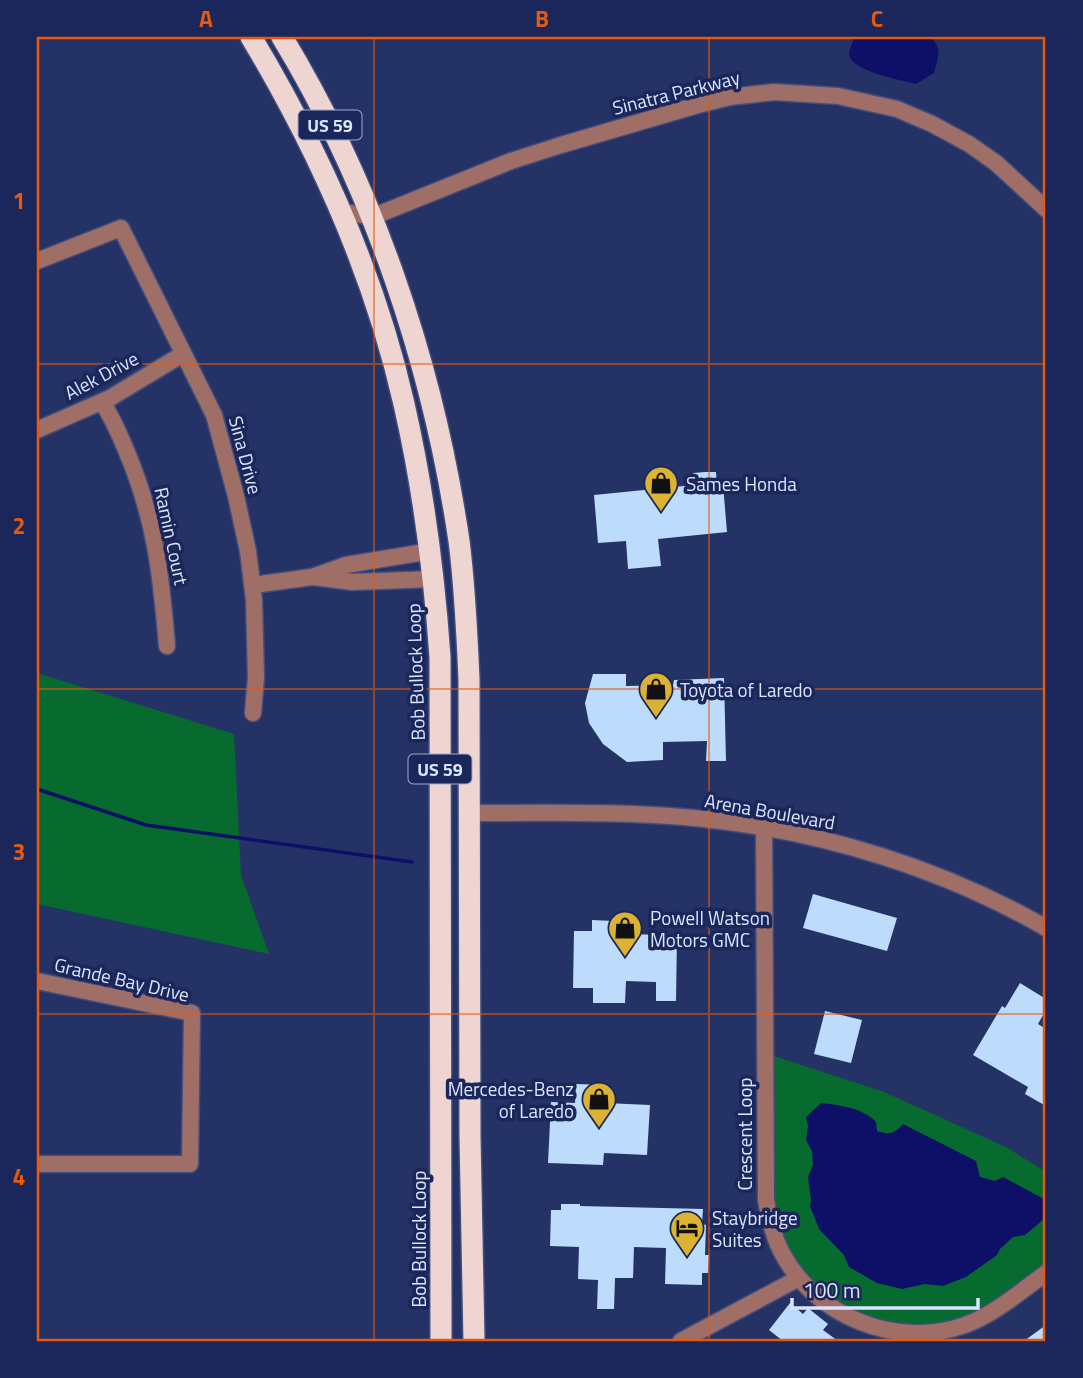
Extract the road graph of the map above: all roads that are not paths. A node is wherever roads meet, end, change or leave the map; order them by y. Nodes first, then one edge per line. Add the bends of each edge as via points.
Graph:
1 (251, 37) edge
2 (282, 37) edge
3 (1046, 209) edge
4 (340, 211) junction
5 (372, 217) junction
6 (37, 261) edge
7 (183, 354) junction
8 (102, 402) junction
9 (37, 430) edge
10 (430, 551) junction
11 (312, 577) junction
12 (435, 579) junction
13 (253, 585) junction
14 (167, 646) dead end
15 (253, 713) dead end
16 (469, 813) junction
17 (764, 827) junction
18 (1046, 928) edge
19 (37, 981) edge
20 (37, 1164) edge
21 (1046, 1273) edge
22 (799, 1278) junction
23 (865, 1333) edge
24 (441, 1341) edge
25 (474, 1341) edge
26 (681, 1341) edge

1 - 4 highway, Bob Bullock Loop / US 59 via 316,156
2 - 5 highway, US 59 via 341,145
3 - 5 street, Sinatra Parkway via 996,163 932,124 897,109 838,96 774,92 698,104 548,149
4 - 5 street
4 - 10 highway, Bob Bullock Loop / US 59 via 380,317 404,403
5 - 16 highway, US 59 via 431,401 459,542 469,679
6 - 7 street, Sina Drive via 121,229
7 - 8 street, Alek Drive
7 - 13 street, Sina Drive via 214,415
8 - 9 street, Alek Drive
8 - 14 street, Ramin Court via 150,514
10 - 11 street via 346,565
10 - 12 highway, Bob Bullock Loop / US 59
11 - 12 street via 353,582
11 - 13 street
12 - 24 highway, Bob Bullock Loop / US 59 via 440,657
13 - 15 street, Sina Drive
16 - 17 street, Arena Boulevard via 647,815
16 - 25 highway, US 59
17 - 18 street, Arena Boulevard via 915,867
17 - 22 street, Crescent Loop via 766,1200 770,1226
19 - 20 street, Grande Bay Drive via 192,1013 190,1164
21 - 23 street, Crescent Loop via 996,1310 966,1324 921,1333
22 - 23 street, Crescent Loop
22 - 26 street

